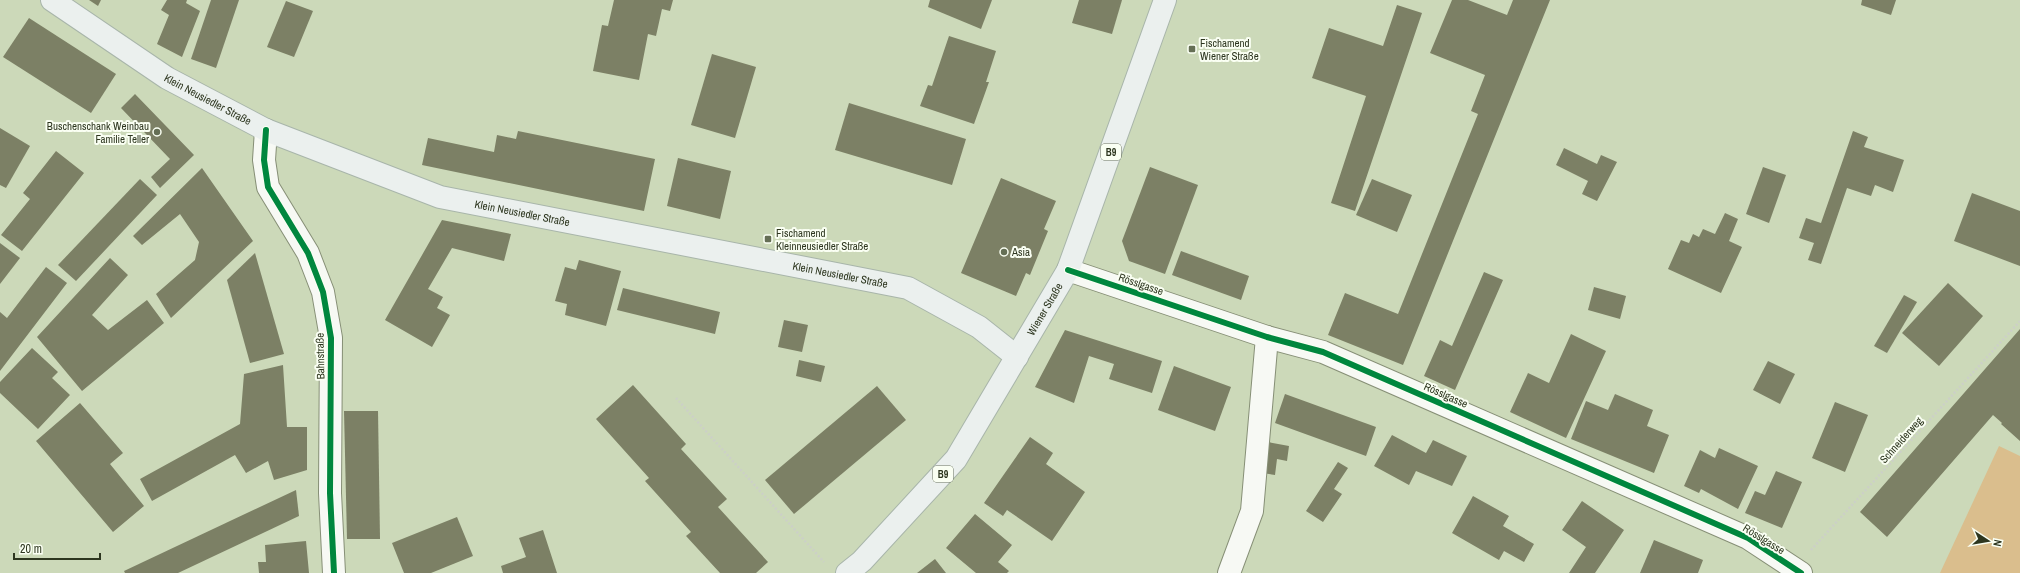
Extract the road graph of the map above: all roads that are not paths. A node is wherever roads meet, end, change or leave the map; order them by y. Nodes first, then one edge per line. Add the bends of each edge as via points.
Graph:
1 (52, 0) edge
2 (1165, 0) edge
3 (266, 130) junction
4 (1068, 270) junction
5 (1267, 337) junction
6 (1017, 356) junction
7 (1797, 571) edge
8 (334, 573) edge
9 (847, 573) edge
10 (1228, 573) edge

1 - 3 main road, Klein Neusiedler Straße via 167,78
2 - 4 main road, Wiener Straße / B9
3 - 6 main road, Klein Neusiedler Straße via 440,197 908,288 979,327
3 - 8 street, Bahnstraße via 264,160 268,186 308,253 322,292 331,338 330,493
4 - 5 street, Rösslgasse
4 - 6 main road, Wiener Straße / B9
5 - 7 street, Rösslgasse via 1323,352 1748,538
5 - 10 street via 1252,511
6 - 9 main road, Wiener Straße / B9 via 956,460 862,561

